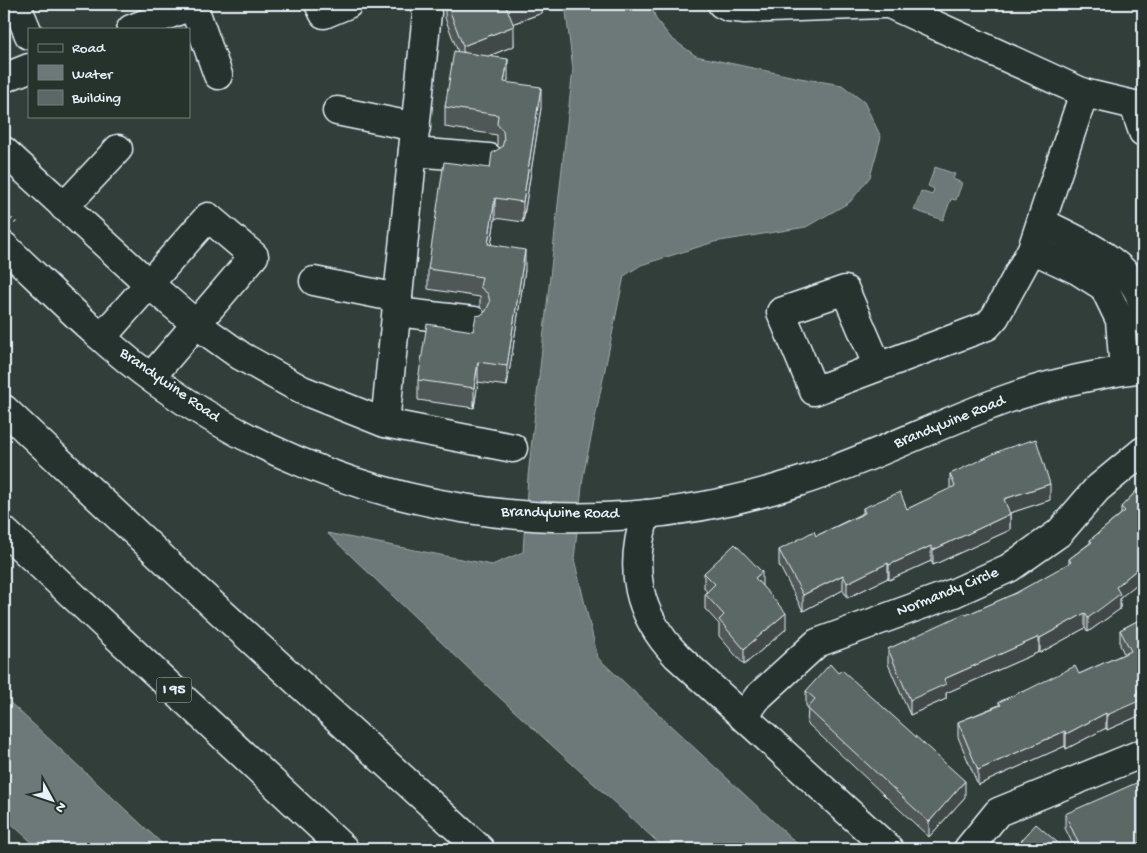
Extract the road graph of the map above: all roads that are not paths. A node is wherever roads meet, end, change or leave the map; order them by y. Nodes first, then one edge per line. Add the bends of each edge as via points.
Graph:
1 (16, 4) edge
2 (194, 4) edge
3 (319, 4) edge
4 (348, 4) edge
5 (424, 4) edge
6 (722, 4) edge
7 (884, 4) edge
8 (889, 4) edge
9 (156, 11) edge
10 (132, 28) edge
11 (28, 33) edge
12 (28, 68) edge
13 (218, 75) dead end
14 (4, 78) edge
15 (1084, 93) junction
16 (1138, 106) edge
17 (336, 111) dead end
18 (1143, 132) edge
19 (414, 140) junction
20 (118, 149) dead end
21 (4, 151) edge
22 (489, 158) edge
23 (64, 207) junction
24 (1041, 222) junction
25 (4, 246) edge
26 (1032, 249) junction
27 (314, 281) dead end
28 (148, 284) junction
29 (397, 305) junction
30 (1143, 319) edge
31 (474, 321) edge
32 (196, 324) junction
33 (102, 338) junction
34 (878, 367) dead end
35 (1134, 369) edge
36 (151, 377) junction
37 (4, 409) edge
38 (386, 424) junction
39 (514, 448) dead end
40 (1143, 451) edge
41 (646, 514) junction
42 (4, 531) edge
43 (743, 717) junction
44 (1143, 753) edge
45 (344, 849) edge
46 (480, 849) edge
47 (889, 849) edge
48 (968, 849) edge

1 - 11 main road
2 - 9 main road
2 - 13 main road
3 - 4 main road via 324,14
5 - 19 main road via 427,13
6 - 7 main road via 745,9
8 - 15 main road
9 - 10 main road
12 - 14 main road
15 - 16 main road
15 - 24 main road
16 - 18 main road
17 - 19 main road
19 - 22 main road
19 - 29 main road
20 - 23 main road
21 - 23 main road
23 - 28 main road
24 - 26 main road
24 - 30 main road via 1116,264 1131,280 1141,299
25 - 33 main road, Brandywine Road
26 - 34 main road via 987,326
26 - 35 main road via 1077,270 1104,288 1120,320
27 - 29 main road
28 - 32 main road
28 - 32 main road via 208,217 254,256
28 - 33 main road
29 - 31 main road
29 - 38 main road
32 - 36 main road
32 - 38 main road via 242,356 302,390
33 - 36 main road, Brandywine Road
35 - 41 main road, Brandywine Road via 1042,388 1004,400 795,483 722,502
36 - 41 main road, Brandywine Road via 206,414 257,442 365,486 421,500 523,516 585,518
37 - 46 main road
38 - 39 main road
40 - 43 main road, Normandy Circle via 1097,489 1059,533 1009,568 954,593 817,643 758,697
41 - 43 main road via 638,544 637,574 649,618 666,644
42 - 45 main road, I 95
43 - 47 main road
44 - 48 main road via 998,812

